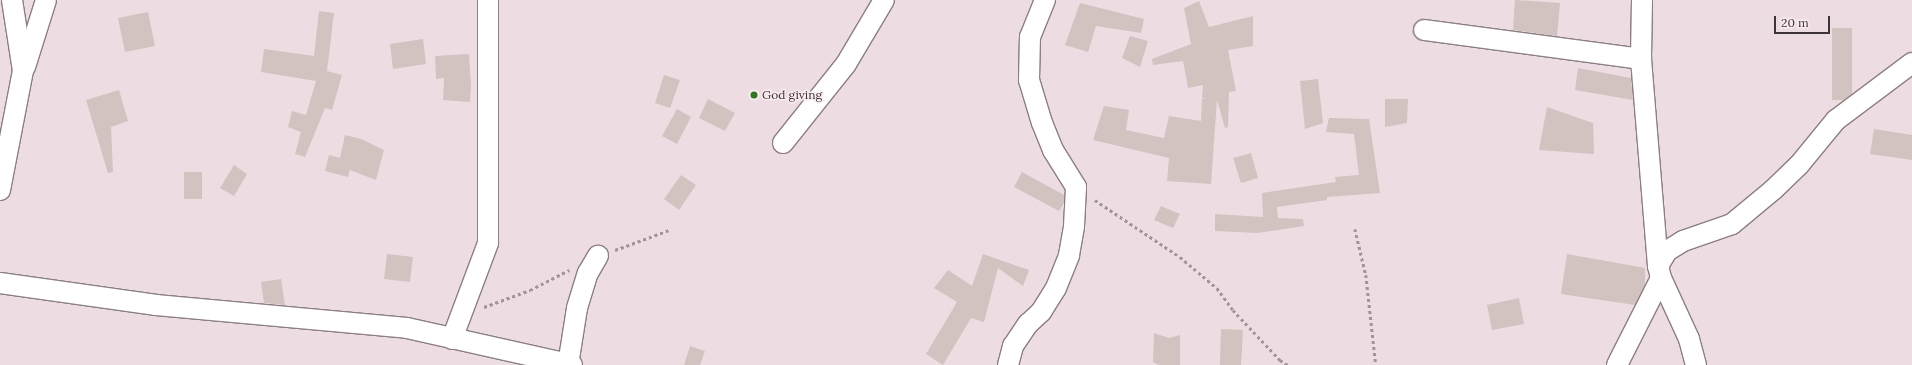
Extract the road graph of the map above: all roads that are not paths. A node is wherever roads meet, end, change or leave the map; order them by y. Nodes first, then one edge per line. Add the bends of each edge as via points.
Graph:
1 (12, 0) edge
2 (46, 0) edge
3 (488, 0) edge
4 (884, 0) edge
5 (1045, 0) edge
6 (1642, 0) edge
7 (1424, 30) dead end
8 (1641, 59) junction
9 (1912, 64) edge
10 (23, 71) junction
11 (783, 143) dead end
12 (0, 190) edge
13 (598, 256) road end
14 (1659, 272) junction
15 (0, 283) edge
16 (452, 339) junction
17 (569, 364) edge
18 (1008, 365) edge
19 (1617, 365) edge
20 (1696, 365) edge

1 - 10 street
2 - 10 street
3 - 16 street via 488,243
4 - 11 street via 846,64
5 - 18 street via 1030,37 1029,80 1053,150 1076,187 1074,226 1069,255 1056,288 1041,312 1028,324 1013,346
6 - 8 street
7 - 8 street
8 - 14 street
9 - 14 street via 1836,120 1773,190 1732,224 1683,241 1667,251
10 - 12 street
13 - 17 street via 588,273 577,308
14 - 19 street
14 - 20 street via 1689,339
15 - 16 street via 156,305 407,328
16 - 17 street

